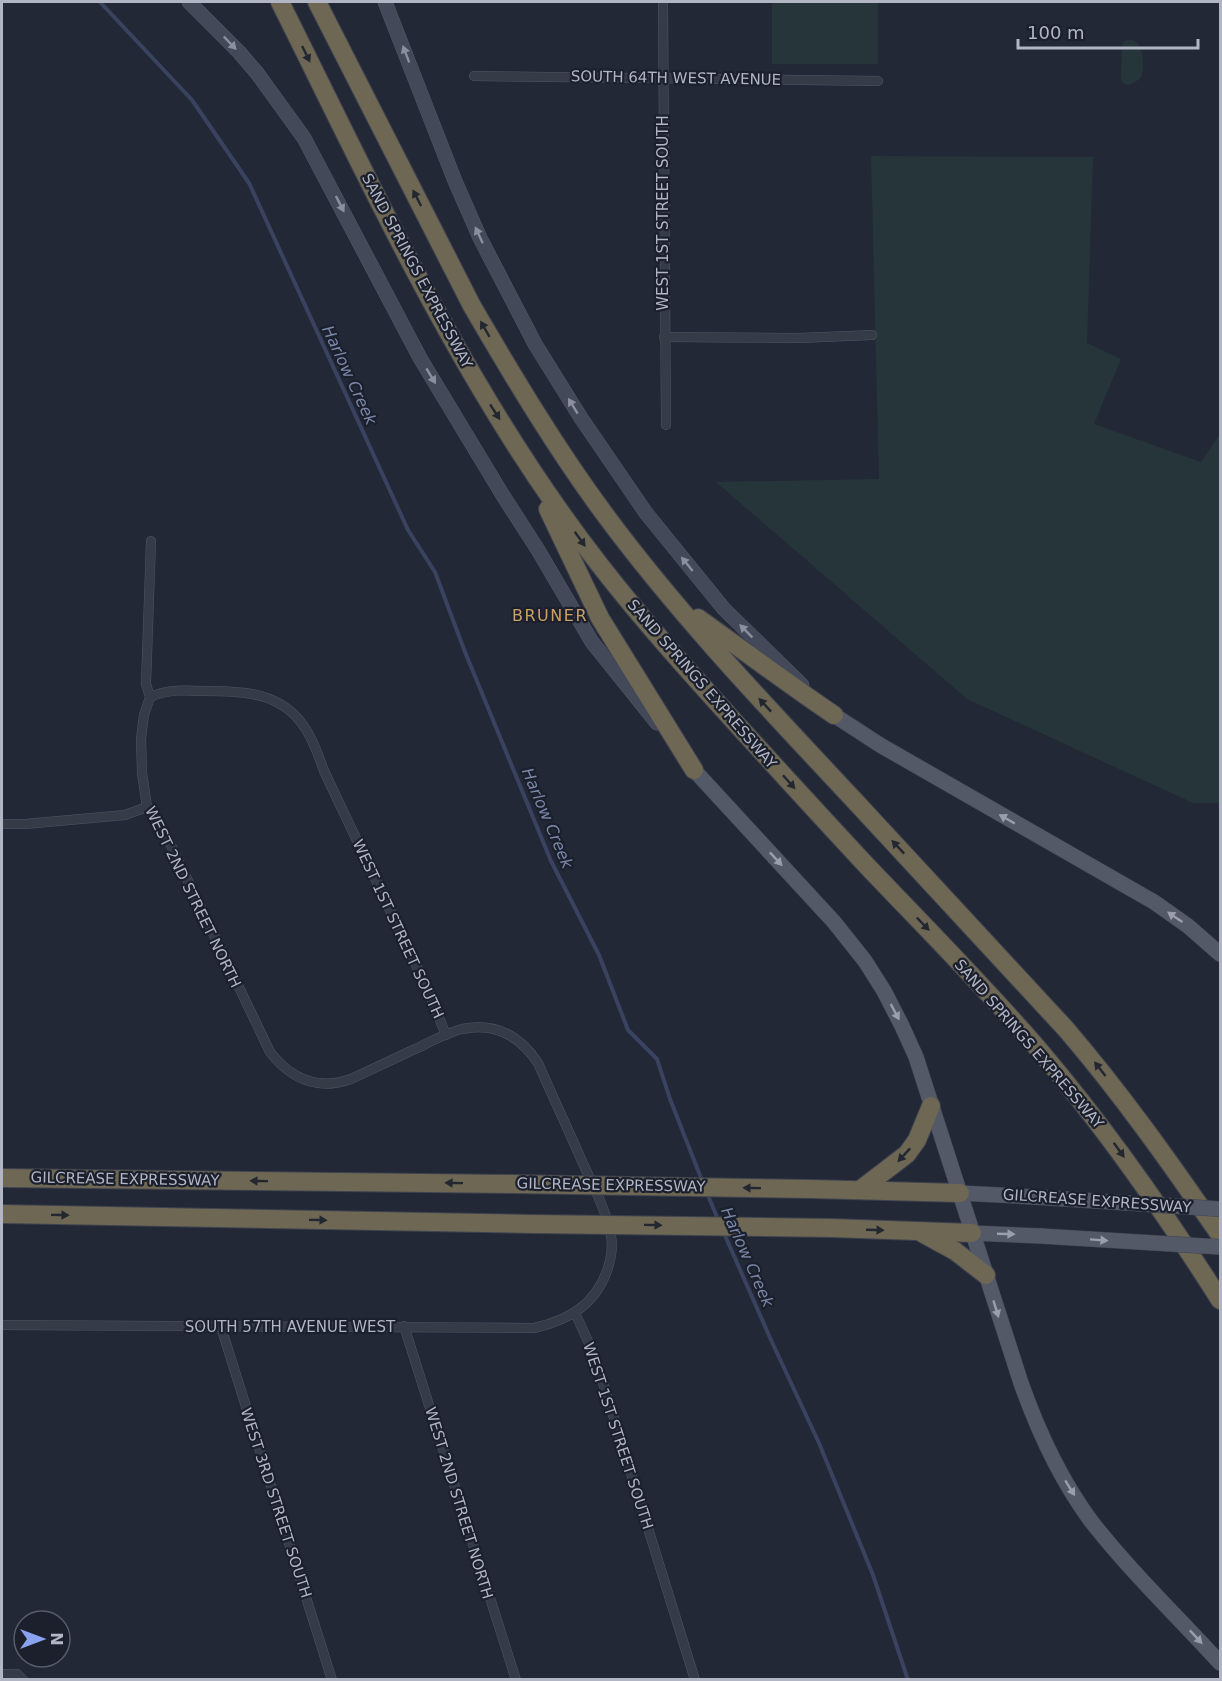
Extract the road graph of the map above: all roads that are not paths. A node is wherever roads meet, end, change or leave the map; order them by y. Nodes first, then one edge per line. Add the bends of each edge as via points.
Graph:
1 (189, 2) edge
2 (280, 2) edge
3 (316, 2) edge
4 (385, 2) edge
5 (663, 2) edge
6 (474, 76) dead end
7 (662, 78) junction
8 (878, 81) dead end
9 (872, 335) dead end
10 (664, 337) junction
11 (666, 425) dead end
12 (523, 456) junction
13 (151, 541) dead end
14 (674, 602) junction
15 (150, 697) junction
16 (834, 715) junction
17 (694, 770) junction
18 (147, 807) junction
19 (2, 824) edge
20 (1221, 954) edge
21 (446, 1035) junction
22 (931, 1106) junction
23 (2, 1178) edge
24 (860, 1190) junction
25 (960, 1193) junction
26 (1221, 1209) edge
27 (2, 1214) edge
28 (918, 1231) junction
29 (972, 1233) junction
30 (1221, 1235) edge
31 (1221, 1247) edge
32 (986, 1275) junction
33 (1221, 1300) edge
34 (575, 1313) junction
35 (2, 1325) edge
36 (404, 1326) junction
37 (221, 1327) junction
38 (1221, 1663) edge
39 (2, 1674) edge
40 (20, 1677) edge
41 (332, 1680) edge
42 (516, 1680) edge
43 (695, 1680) edge

1 -> 17 main road via 257,73 304,138 420,358 592,642
2 -> 12 highway, SAND SPRINGS EXPRESSWAY via 422,286
14 -> 3 highway via 575,472 495,346
16 -> 4 main road via 724,609 646,513 581,418 505,289 480,238
5 - 7 street, WEST 1ST STREET SOUTH
6 - 7 street, SOUTH 64TH WEST AVENUE
7 - 8 street, SOUTH 64TH WEST AVENUE
7 - 10 street, WEST 1ST STREET SOUTH
9 - 10 street
10 - 11 street, WEST 1ST STREET SOUTH
12 - 17 highway via 600,618
12 -> 33 highway, SAND SPRINGS EXPRESSWAY via 599,564 661,640 990,995 1088,1110 1148,1190
13 - 15 street, WEST 2ND STREET NORTH via 146,684
14 - 16 highway
30 -> 14 highway via 1065,1028
15 - 18 street, WEST 2ND STREET NORTH via 141,739
15 - 21 street, WEST 1ST STREET SOUTH via 173,690 262,695 295,715 313,741
20 -> 16 main road via 1154,902 880,746
17 -> 22 main road via 865,961 902,1026
18 - 19 street via 125,815
18 - 21 street, WEST 2ND STREET NORTH via 166,835 259,1031 280,1066 303,1080 342,1082
21 - 34 street, WEST 1ST STREET SOUTH via 476,1028 501,1031 521,1042 538,1063 601,1203 612,1239 604,1279 597,1292
22 -> 24 highway via 907,1154
22 - 25 main road
24 -> 23 highway, GILCREASE EXPRESSWAY, bridge
24 - 25 highway, GILCREASE EXPRESSWAY
25 - 26 main road, GILCREASE EXPRESSWAY, bridge
25 - 29 main road
27 -> 28 highway, bridge
28 - 29 highway
28 - 32 highway
29 -> 31 main road, bridge
29 - 32 main road
32 -> 38 main road via 1033,1417 1067,1484 1131,1568
34 - 36 street, SOUTH 57TH AVENUE WEST via 534,1328
34 - 43 street, WEST 1ST STREET SOUTH via 594,1354
35 - 37 street, SOUTH 57TH AVENUE WEST
36 - 37 street, SOUTH 57TH AVENUE WEST
36 - 42 street, WEST 2ND STREET NORTH
37 - 41 street, WEST 3RD STREET SOUTH
39 - 40 street

